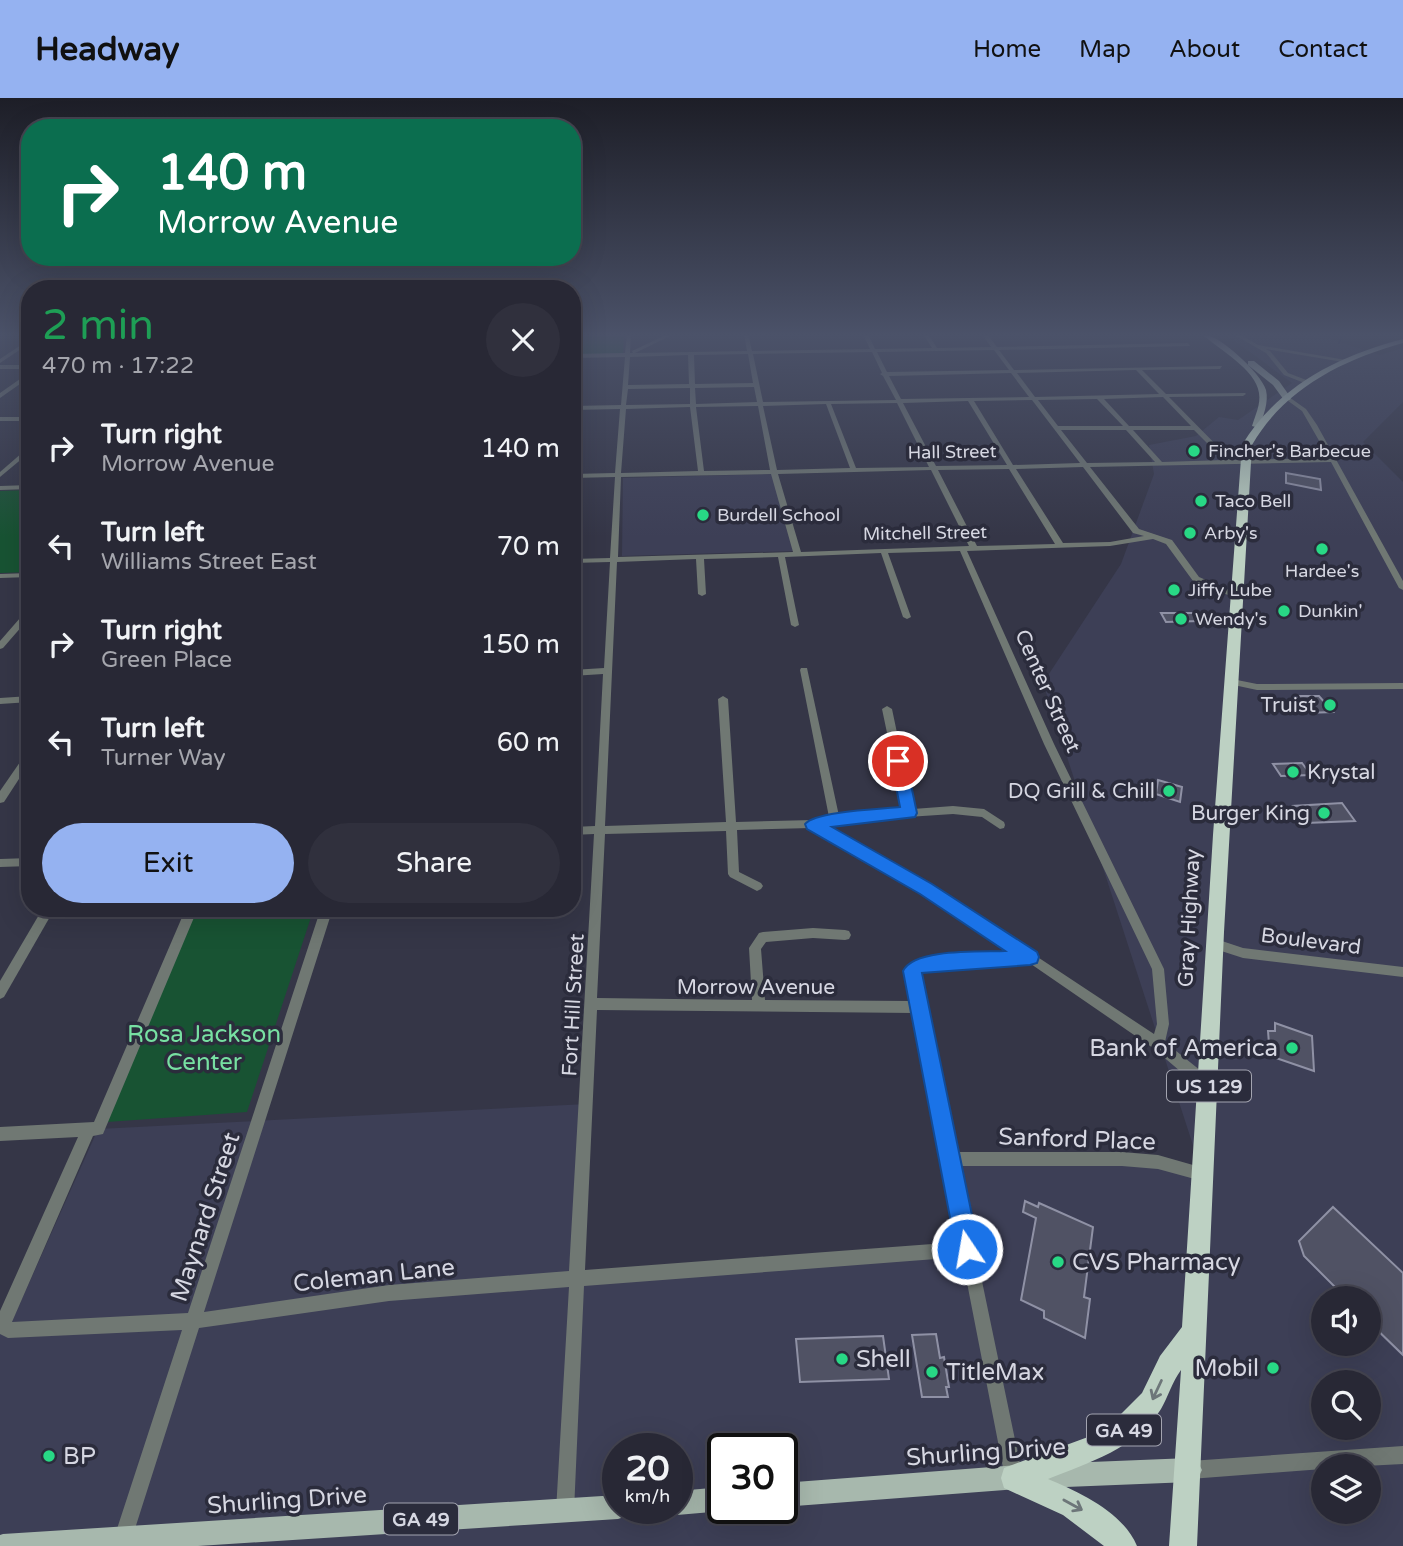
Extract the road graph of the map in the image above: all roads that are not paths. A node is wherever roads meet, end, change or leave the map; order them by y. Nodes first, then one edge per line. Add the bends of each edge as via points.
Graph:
1 (624, 402) edge
2 (693, 402) edge
3 (898, 402) junction
4 (913, 402) edge
5 (971, 402) edge
6 (1037, 402) edge
7 (1103, 402) edge
8 (1172, 402) edge
9 (1262, 402) edge
10 (1283, 402) edge
11 (1291, 402) edge
12 (828, 403) junction
13 (761, 404) junction
14 (693, 406) junction
15 (623, 407) junction
16 (581, 408) edge
17 (0, 419) edge
18 (21, 419) edge
19 (1256, 426) junction
20 (1058, 428) junction
21 (1126, 428) junction
22 (1197, 428) junction
23 (21, 456) edge
24 (1332, 460) junction
25 (1229, 462) junction
26 (1245, 462) junction
27 (1160, 463) junction
28 (1087, 465) junction
29 (1013, 467) junction
30 (932, 468) junction
31 (854, 470) junction
32 (775, 471) junction
33 (701, 473) junction
34 (0, 475) edge
35 (618, 475) junction
36 (581, 476) edge
37 (21, 487) edge
38 (0, 488) edge
39 (1152, 537) junction
40 (1060, 545) junction
41 (962, 548) junction
42 (974, 548) junction
43 (883, 550) junction
44 (797, 552) junction
45 (781, 554) junction
46 (700, 557) junction
47 (615, 560) junction
48 (581, 561) edge
49 (21, 575) edge
50 (0, 576) edge
51 (1403, 588) edge
52 (702, 594) dead end
53 (1238, 597) junction
54 (907, 617) dead end
55 (21, 622) edge
56 (795, 625) dead end
57 (0, 646) edge
58 (804, 670) dead end
59 (609, 671) junction
60 (581, 673) edge
61 (1231, 682) junction
62 (1403, 686) edge
63 (723, 699) dead end
64 (21, 700) edge
65 (0, 701) edge
66 (887, 709) dead end
67 (21, 768) edge
68 (0, 799) edge
69 (909, 813) junction
70 (835, 820) junction
71 (813, 824) junction
72 (731, 825) junction
73 (1000, 825) dead end
74 (601, 828) junction
75 (581, 830) edge
76 (21, 862) edge
77 (0, 863) edge
78 (757, 886) dead end
79 (44, 917) edge
80 (188, 917) edge
81 (324, 917) edge
82 (845, 935) dead end
83 (1216, 944) junction
84 (1030, 957) junction
85 (1403, 972) edge
86 (0, 993) edge
87 (593, 1004) junction
88 (759, 1006) junction
89 (918, 1007) junction
90 (1158, 1044) junction
91 (1209, 1086) junction
92 (94, 1129) junction
93 (0, 1134) edge
94 (949, 1158) junction
95 (1202, 1174) junction
96 (967, 1249) junction
97 (578, 1278) junction
98 (195, 1321) junction
99 (1194, 1333) junction
100 (1403, 1455) edge
101 (1190, 1470) junction
102 (1014, 1478) junction
103 (798, 1494) edge
104 (602, 1508) edge
105 (565, 1511) junction
106 (123, 1539) junction
107 (3, 1546) edge
108 (1123, 1546) edge
109 (1184, 1546) edge

1 - 15 street, Fort Hill Street
2 - 14 street
3 - 4 street
3 - 12 street
3 - 30 street
5 - 29 street
6 - 20 street
7 - 21 street
8 - 22 street
9 - 19 main road
10 - 19 highway, Gray Highway / US 129
11 - 24 street via 1308,415
12 - 13 street
12 - 31 street
13 - 14 street
13 - 32 street
14 - 15 street
14 - 33 street
15 - 16 street
15 - 35 street, Fort Hill Street
17 - 18 street
19 - 26 highway, Gray Highway / US 129
20 - 21 street
20 - 28 street
21 - 22 street
21 - 27 street
22 - 25 street
23 - 34 street
24 - 26 street, Hall Street
24 - 51 street
25 - 26 street, Hall Street
25 - 27 street, Hall Street
26 - 53 highway, Gray Highway / US 129
27 - 28 street, Hall Street
28 - 29 street, Hall Street
28 - 39 street via 1136,531
29 - 30 street, Hall Street
29 - 40 street
30 - 31 street, Hall Street
30 - 42 street
31 - 32 street, Hall Street
32 - 33 street, Hall Street
32 - 44 street
33 - 35 street, Hall Street
35 - 36 street, Hall Street
35 - 47 street, Fort Hill Street
37 - 38 street
39 - 40 street, Mitchell Street
39 - 53 street via 1171,544 1201,583
40 - 42 street, Mitchell Street
41 - 42 street, Mitchell Street
41 - 43 street, Mitchell Street
41 - 90 street, Center Street via 1049,744 1158,969 1163,1024
43 - 44 street, Mitchell Street
43 - 54 street
44 - 45 street, Mitchell Street
45 - 46 street, Mitchell Street
45 - 56 street
46 - 47 street, Mitchell Street
46 - 52 street
47 - 48 street, Mitchell Street
47 - 59 street, Fort Hill Street
49 - 50 street
53 - 61 highway, Gray Highway / US 129
55 - 57 street
58 - 70 street
59 - 60 street
59 - 74 street, Fort Hill Street
61 - 62 street via 1257,687
61 - 83 highway, Gray Highway / US 129
63 - 72 street
64 - 65 street
66 - 69 street
67 - 68 street
69 - 70 street
69 - 73 street via 978,811
70 - 71 street
71 - 72 street
71 - 84 street via 926,889
72 - 74 street
72 - 78 street via 734,874
74 - 75 street
74 - 87 street, Fort Hill Street
76 - 77 street
79 - 86 street
80 - 92 street
81 - 98 street, Maynard Street
82 - 88 street via 763,937 755,948
83 - 85 street, Boulevard via 1243,953
83 - 91 highway, Gray Highway / US 129
84 - 89 street via 917,966 912,980
84 - 90 street
87 - 88 street, Morrow Avenue
87 - 97 street, Fort Hill Street
88 - 89 street, Morrow Avenue
89 - 94 street
90 - 91 street
91 - 95 highway, Gray Highway / US 129
92 - 93 street
92 - 98 street, Coleman Lane via 2,1325 8,1330
94 - 95 street, Sanford Place via 1122,1159 1158,1162
94 - 96 street
95 - 99 highway, Gray Highway / US 129
96 - 97 street, Coleman Lane
96 - 102 street
97 - 98 street, Coleman Lane via 332,1299
97 - 105 street, Fort Hill Street
98 - 106 street, Maynard Street
99 - 101 highway, Gray Highway / US 129
99 -> 102 highway, GA 49 via 1168,1365 1151,1402 1123,1430 1096,1447
100 - 101 street, Shurling Drive
101 - 102 main road, Shurling Drive / GA 49
101 - 109 highway, Gray Highway / US 129
102 - 103 main road, Shurling Drive / GA 49
102 -> 108 highway via 1068,1501
104 - 105 main road, Shurling Drive / GA 49
105 - 106 main road, Shurling Drive / GA 49
106 - 107 main road, Shurling Drive / GA 49

